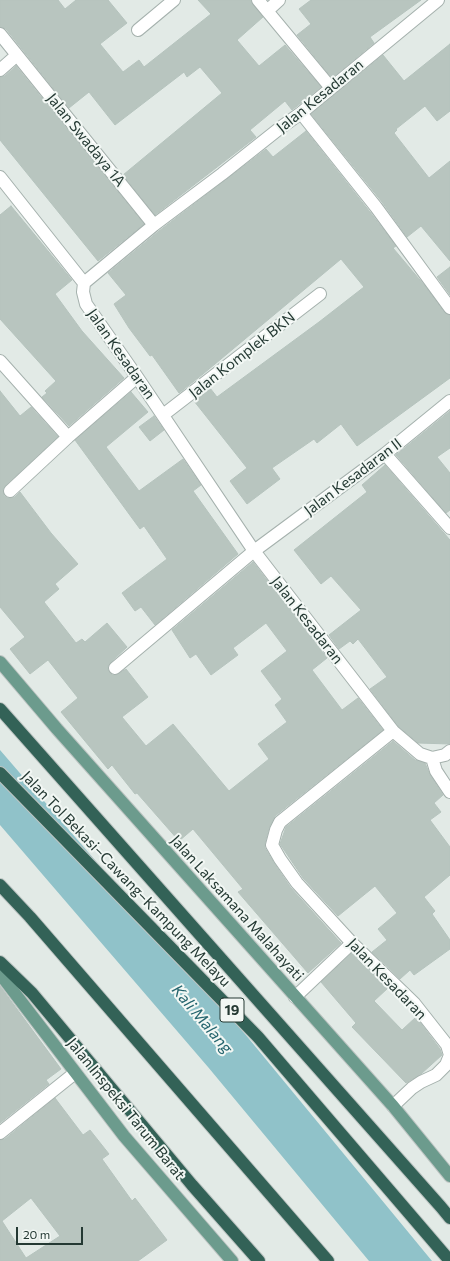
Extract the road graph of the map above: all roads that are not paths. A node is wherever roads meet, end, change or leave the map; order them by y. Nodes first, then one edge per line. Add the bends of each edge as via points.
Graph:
1 (174, 0) edge
2 (258, 0) edge
3 (279, 0) edge
4 (438, 0) edge
5 (267, 11) junction
6 (138, 30) dead end
7 (0, 34) edge
8 (18, 55) junction
9 (0, 70) edge
10 (331, 88) junction
11 (301, 113) junction
12 (0, 177) edge
13 (154, 225) junction
14 (84, 283) junction
15 (320, 294) dead end
16 (450, 308) edge
17 (0, 361) edge
18 (138, 377) junction
19 (450, 401) edge
20 (163, 415) junction
21 (68, 437) junction
22 (385, 454) junction
23 (10, 491) dead end
24 (450, 528) edge
25 (254, 551) junction
26 (0, 662) edge
27 (115, 668) dead end
28 (0, 709) edge
29 (393, 731) junction
30 (450, 751) edge
31 (432, 758) junction
32 (0, 773) edge
33 (450, 792) edge
34 (0, 885) edge
35 (352, 943) junction
36 (0, 962) edge
37 (0, 974) edge
38 (295, 997) junction
39 (75, 1073) junction
40 (393, 1106) junction
41 (0, 1133) edge
42 (450, 1176) edge
43 (450, 1218) edge
44 (232, 1261) edge
45 (259, 1261) edge
46 (328, 1261) edge
47 (450, 1261) edge

1 - 6 street
2 - 5 street
3 - 5 street
4 - 10 street, Jalan Kesadaran
5 - 10 street
7 - 8 street, Jalan Swadaya 1A
8 - 9 street
8 - 13 street, Jalan Swadaya 1A
10 - 11 street, Jalan Kesadaran
11 - 13 street, Jalan Kesadaran
11 - 16 street via 376,207
12 - 14 street
13 - 14 street, Jalan Kesadaran
14 - 18 street, Jalan Kesadaran via 86,304
15 - 20 street, Jalan Komplek BKN
17 - 21 street
18 - 20 street, Jalan Kesadaran
18 - 21 street
19 - 22 street, Jalan Kesadaran II
20 - 25 street, Jalan Kesadaran
21 - 23 street
22 - 24 street
22 - 25 street, Jalan Kesadaran II
25 - 27 street, Jalan Kesadaran II
25 - 29 street, Jalan Kesadaran
26 - 38 main road, Jalan Laksamana Malahayati
28 - 43 highway
29 - 31 street, Jalan Kesadaran via 420,754
29 - 35 street, Jalan Kesadaran via 280,822 272,845 297,883
30 - 31 street
31 - 33 street via 436,771
32 - 47 highway, Jalan Tol Bekasi–Cawang–Kampung Melayu / 19 via 258,1037
34 - 46 highway
35 - 38 street
35 - 40 street, Jalan Kesadaran via 414,1003 447,1045 450,1055 446,1065 436,1075 412,1088
36 - 45 highway via 32,993
37 - 39 main road, Jalan Inspeksi Tarum Barat
38 - 40 main road, Jalan Laksamana Malahayati
39 - 41 street
39 - 44 main road, Jalan Inspeksi Tarum Barat via 124,1136
40 - 42 main road, Jalan Laksamana Malahayati

